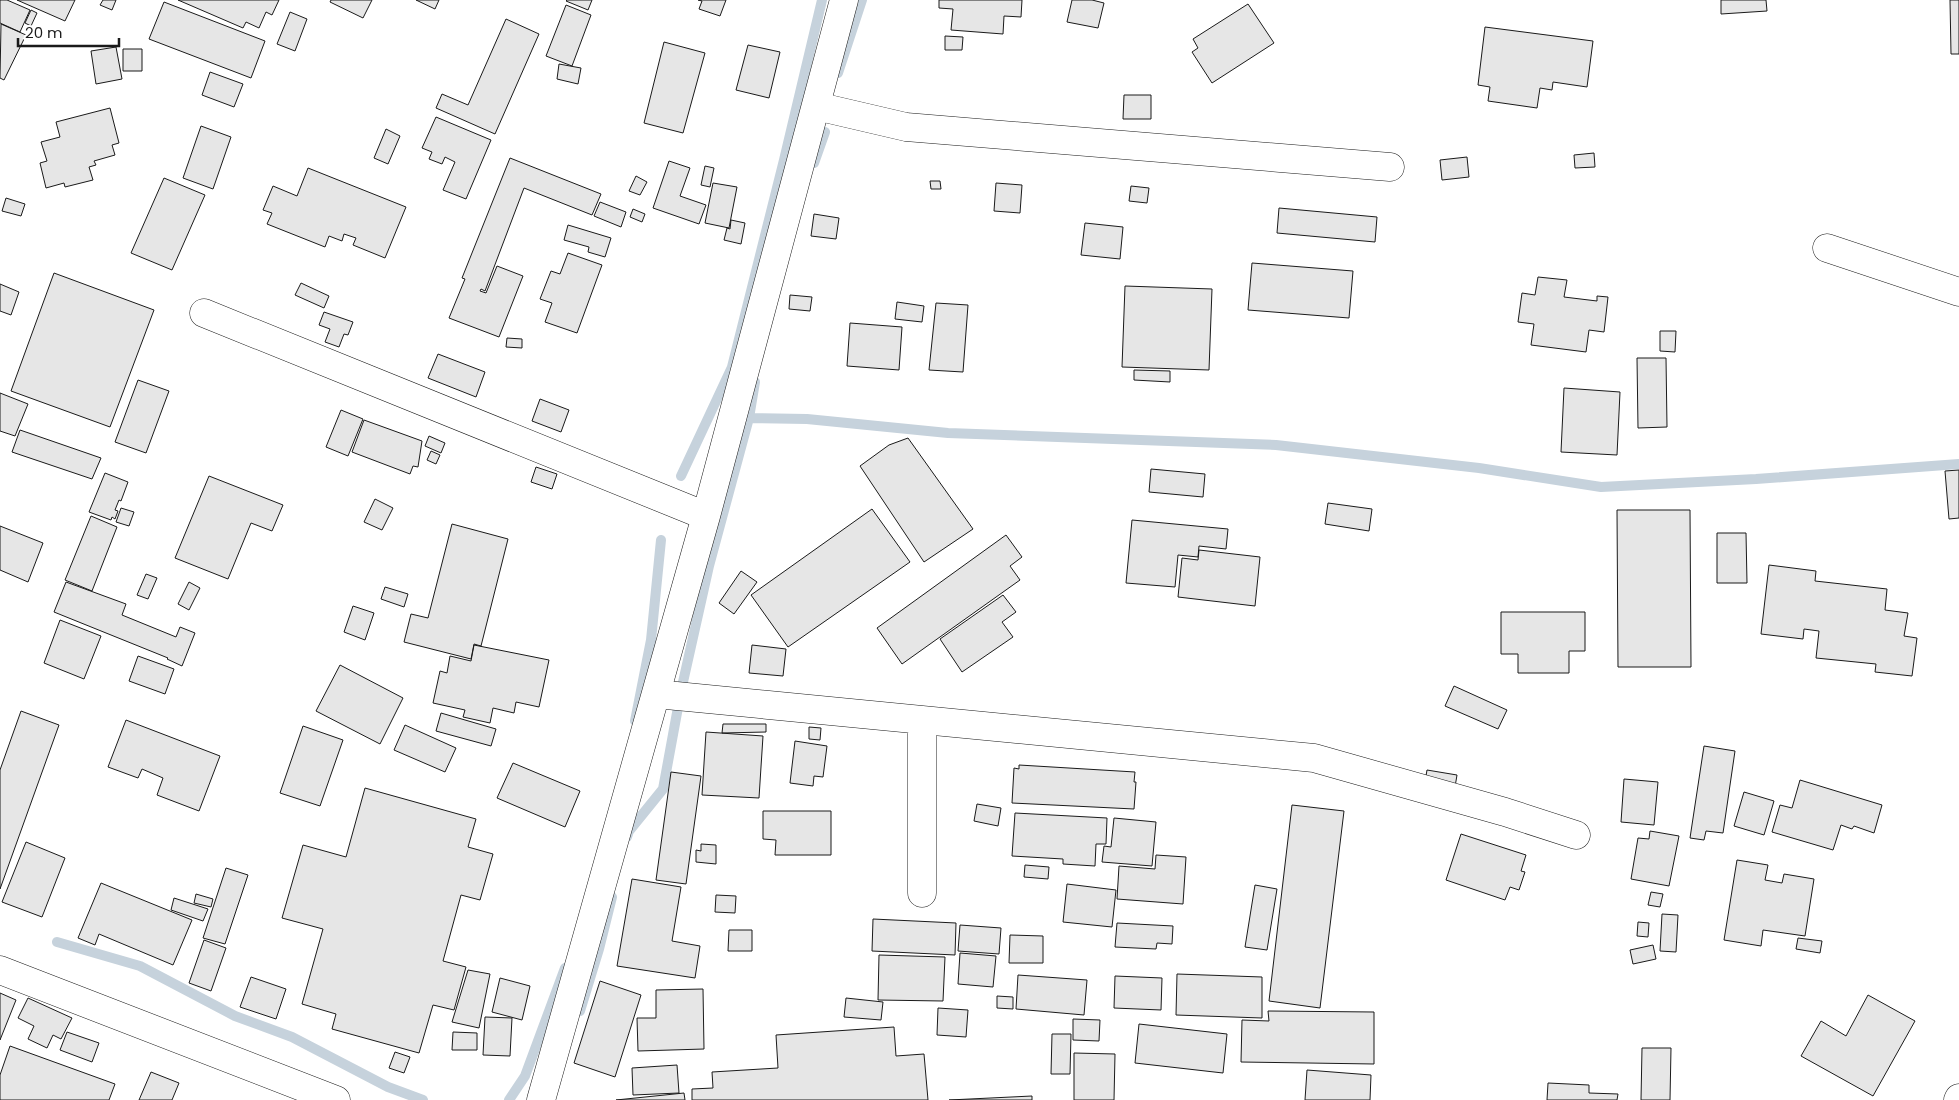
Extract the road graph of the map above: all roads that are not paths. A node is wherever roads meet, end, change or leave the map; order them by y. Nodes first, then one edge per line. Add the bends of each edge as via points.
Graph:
1 (844, 0) edge
2 (816, 106) junction
3 (1390, 167) dead end
4 (1827, 248) dead end
5 (1959, 292) edge
6 (204, 314) dead end
7 (706, 516) junction
8 (656, 694) junction
9 (922, 720) junction
10 (1576, 835) dead end
11 (922, 893) dead end
12 (0, 970) edge
13 (336, 1100) edge
14 (541, 1100) edge

1 - 2 street
2 - 3 street via 906,128
2 - 7 street
4 - 5 street
6 - 7 street
7 - 8 street
8 - 9 street
8 - 14 street
9 - 10 street via 1314,758 1487,806
9 - 11 street
12 - 13 street

